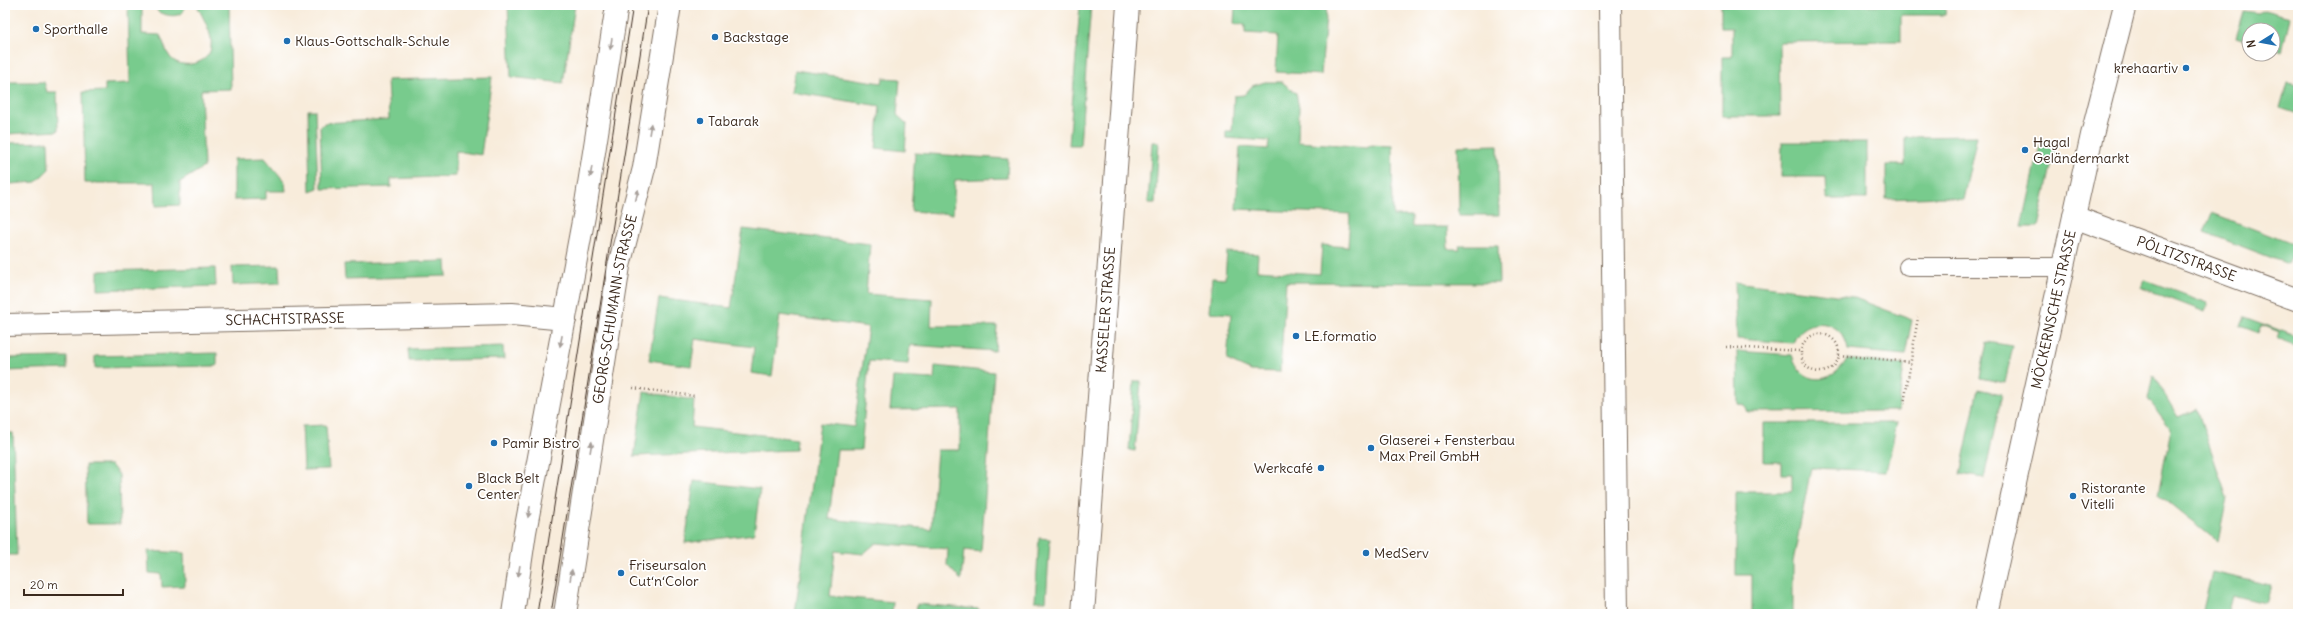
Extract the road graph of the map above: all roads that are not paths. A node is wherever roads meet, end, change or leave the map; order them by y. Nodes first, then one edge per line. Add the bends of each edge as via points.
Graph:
1 (617, 5) edge
2 (670, 5) edge
3 (1128, 5) edge
4 (1610, 5) edge
5 (2125, 5) edge
6 (2074, 217) junction
7 (1908, 267) dead end
8 (2064, 268) junction
9 (2298, 300) edge
10 (565, 319) junction
11 (5, 325) edge
12 (513, 614) edge
13 (565, 614) edge
14 (1083, 614) edge
15 (1617, 614) edge
16 (1986, 614) edge

1 -> 10 street
13 -> 2 street, GEORG-SCHUMANN-STRASSE via 619,266 644,168
3 - 14 street, KASSELER STRASSE
4 - 15 street
5 - 6 street, MÖCKERNSCHE STRASSE
6 - 8 street, MÖCKERNSCHE STRASSE
6 - 9 street, PÖLITZSTRASSE
7 - 8 lane
8 - 16 street, MÖCKERNSCHE STRASSE
10 - 11 street, SCHACHTSTRASSE via 512,314
10 -> 12 street via 525,532

